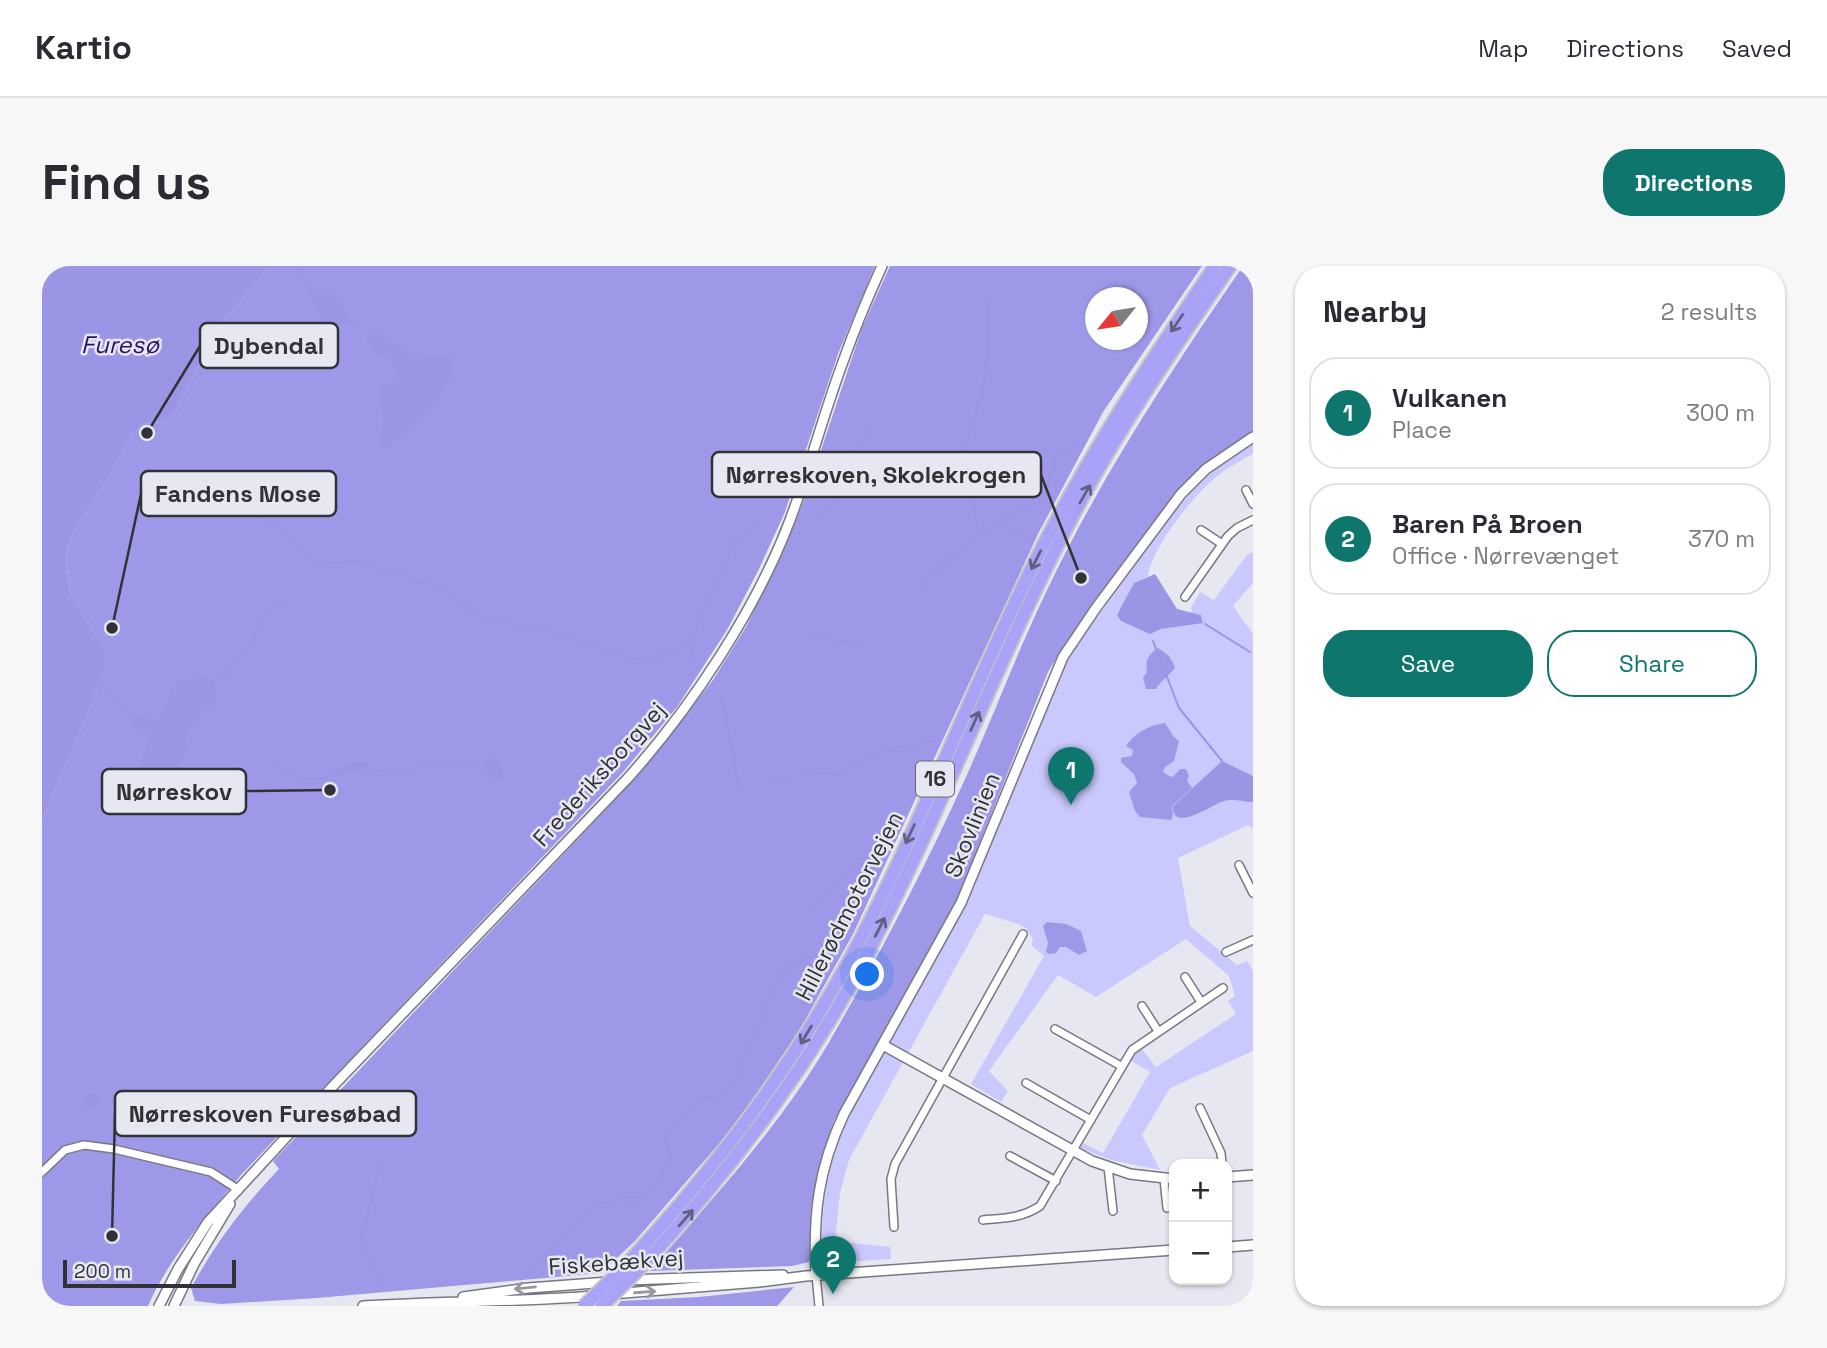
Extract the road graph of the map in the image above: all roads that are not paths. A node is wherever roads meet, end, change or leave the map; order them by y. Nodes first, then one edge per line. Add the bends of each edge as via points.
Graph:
1 (882, 266) edge
2 (1215, 266) edge
3 (1230, 266) edge
4 (1253, 437) edge
5 (1246, 490) dead end
6 (1253, 505) edge
7 (1253, 520) edge
8 (1201, 530) dead end
9 (1222, 544) junction
10 (1185, 597) dead end
11 (1239, 865) dead end
12 (1253, 894) edge
13 (1023, 934) dead end
14 (1253, 940) edge
15 (1226, 952) dead end
16 (1185, 976) dead end
17 (1223, 988) dead end
18 (1202, 1002) junction
19 (1142, 1006) dead end
20 (1055, 1029) dead end
21 (1158, 1031) junction
22 (883, 1045) junction
23 (1121, 1066) junction
24 (942, 1077) junction
25 (1026, 1083) dead end
26 (1200, 1108) dead end
27 (1091, 1120) junction
28 (1073, 1150) junction
29 (1010, 1156) dead end
30 (1221, 1159) edge
31 (1108, 1167) junction
32 (42, 1172) edge
33 (1253, 1175) edge
34 (1232, 1177) edge
35 (1164, 1179) junction
36 (1169, 1179) edge
37 (1056, 1181) junction
38 (239, 1190) junction
39 (1167, 1208) dead end
40 (1113, 1211) dead end
41 (983, 1220) dead end
42 (894, 1227) dead end
43 (1253, 1245) edge
44 (1232, 1247) edge
45 (1169, 1250) edge
46 (811, 1276) junction
47 (159, 1306) edge
48 (174, 1306) edge
49 (363, 1306) edge
50 (584, 1306) edge
51 (602, 1306) edge
52 (819, 1306) edge

1 - 38 street, Frederiksborgvej via 843,360 789,522 747,610 702,683 635,770
2 -> 50 highway, Hillerødmotorvejen / 16, bridge via 1061,510 880,900 805,1037 713,1167
51 -> 3 highway, Hillerødmotorvejen / 16, bridge via 684,1221 754,1134 847,991 1072,516 1127,422
4 - 22 street, Skovlinien via 1206,468 1181,494 1067,650 961,903
5 - 6 street
7 - 9 street
8 - 9 street
9 - 10 street
11 - 12 street
13 - 24 street
14 - 15 street
16 - 18 street
17 - 18 street
18 - 21 street
19 - 21 street
20 - 23 street
21 - 23 street via 1132,1049
22 - 24 street
22 - 46 street, Skovlinien via 844,1114 825,1161 816,1205
23 - 27 street
24 - 28 street
24 - 42 street via 894,1164
25 - 27 street
26 - 30 street
27 - 28 street
28 - 31 street
28 - 37 street
29 - 37 street
31 - 35 street
31 - 40 street
32 - 38 street via 65,1150 85,1145 211,1172
33 - 34 street
35 - 36 street
35 - 39 street
37 - 41 street via 1040,1206 1024,1216
38 - 47 street, Frederiksborgvej via 208,1222
38 - 48 street, Frederiksborgvej
43 - 44 street
45 - 46 street, Fiskebækvej
46 - 49 street, Fiskebækvej via 545,1300
46 - 52 street

